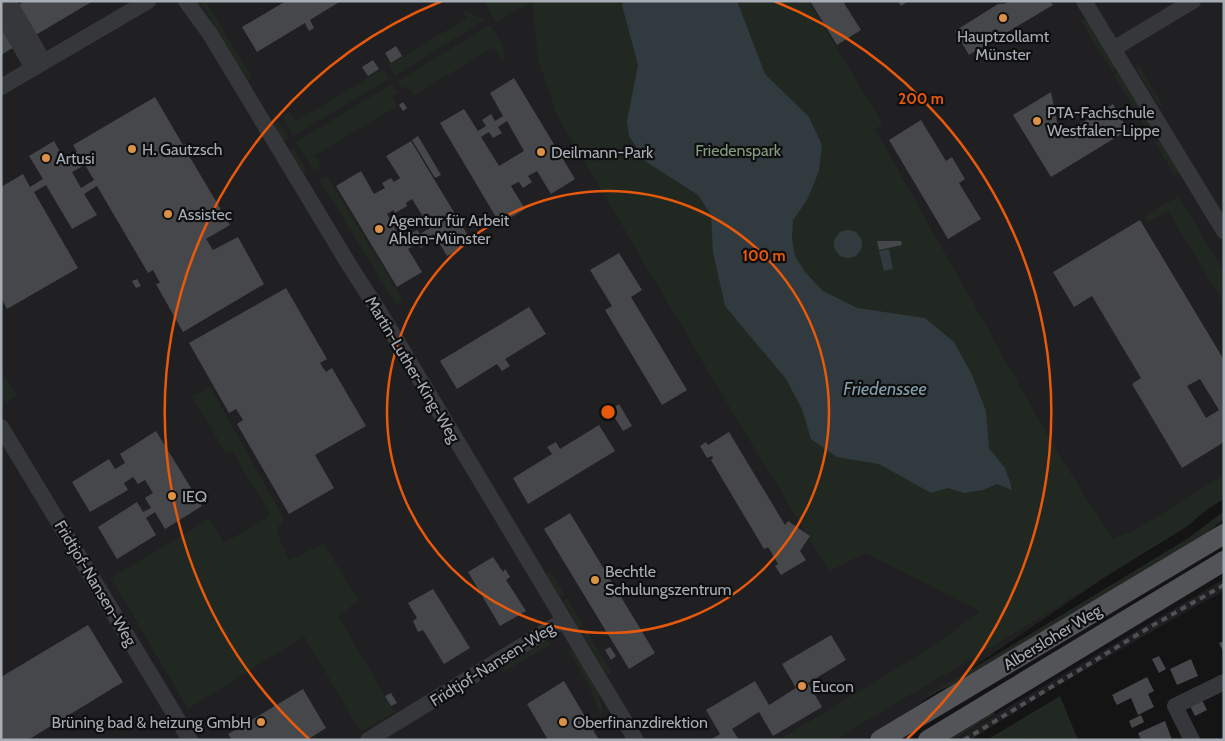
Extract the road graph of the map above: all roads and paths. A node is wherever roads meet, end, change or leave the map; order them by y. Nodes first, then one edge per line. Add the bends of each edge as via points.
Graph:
1 (8, 1) edge
2 (186, 1) edge
3 (1084, 1) edge
4 (1193, 1) edge
5 (139, 4) edge
6 (1, 12) edge
7 (1112, 49) junction
8 (38, 65) junction
9 (1, 87) edge
10 (1224, 231) edge
11 (1, 427) edge
12 (1224, 534) edge
13 (1224, 561) edge
14 (564, 620) junction
15 (1224, 682) edge
16 (190, 740) edge
17 (368, 740) edge
18 (636, 740) edge
19 (880, 740) edge
20 (928, 740) edge
21 (1192, 740) edge

1 - 8 street
2 - 14 street, Martin-Luther-King-Weg via 210,34
3 - 7 street
4 - 7 street
5 - 8 street
6 - 8 street
7 - 10 street
8 - 9 street
11 - 16 street, Fridtjof-Nansen-Weg
12 - 19 main road, Albersloher Weg
13 - 20 main road, Albersloher Weg
14 - 17 street, Fridtjof-Nansen-Weg
14 - 18 street, Martin-Luther-King-Weg
15 - 21 street via 1175,706

